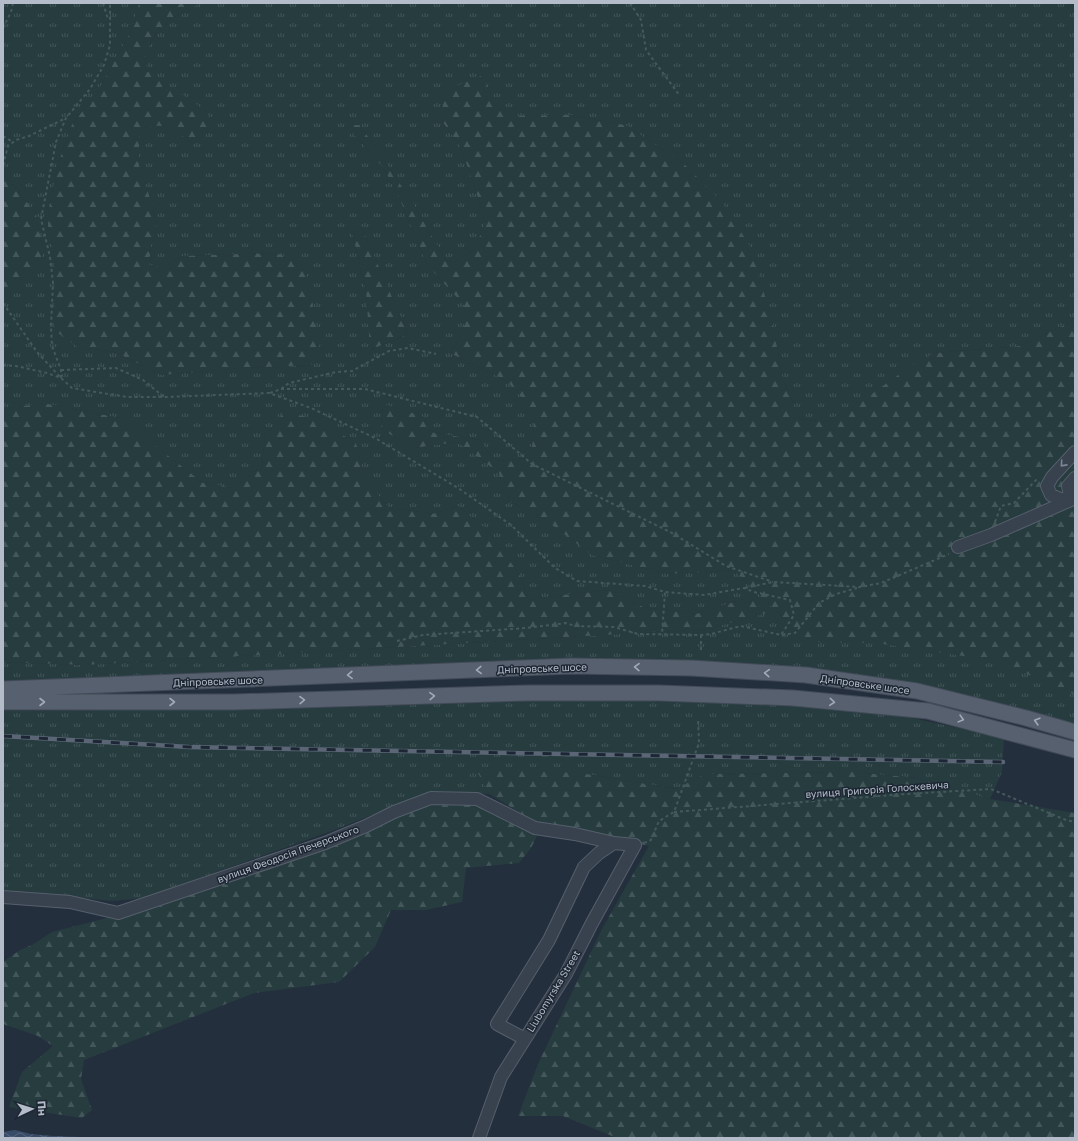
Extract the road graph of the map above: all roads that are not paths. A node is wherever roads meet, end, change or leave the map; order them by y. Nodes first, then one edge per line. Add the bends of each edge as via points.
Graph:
1 (1075, 452) edge
2 (1075, 478) edge
3 (1074, 497) edge
4 (958, 547) road end
5 (3, 689) edge
6 (3, 702) edge
7 (1075, 732) edge
8 (1075, 750) edge
9 (614, 843) junction
10 (3, 897) edge
11 (525, 1039) junction
12 (478, 1138) edge

1 -> 3 street via 1047,486 1051,495 1060,499
2 - 3 street via 1068,486
3 - 4 street
7 -> 5 main road, Дніпровське шосе via 917,691 806,675 691,668 571,666
6 -> 8 main road, Дніпровське шосе via 234,702 528,693 658,693 785,698 928,711
9 - 10 street, вулиця Феодосія Печерського via 535,828 477,799 431,798 325,843 118,913 70,902
9 - 11 street, Liubomyrska Street via 636,845 566,974
9 - 11 street via 584,868 549,940 497,1024
11 - 12 street, Liubomyrska Street via 501,1077

